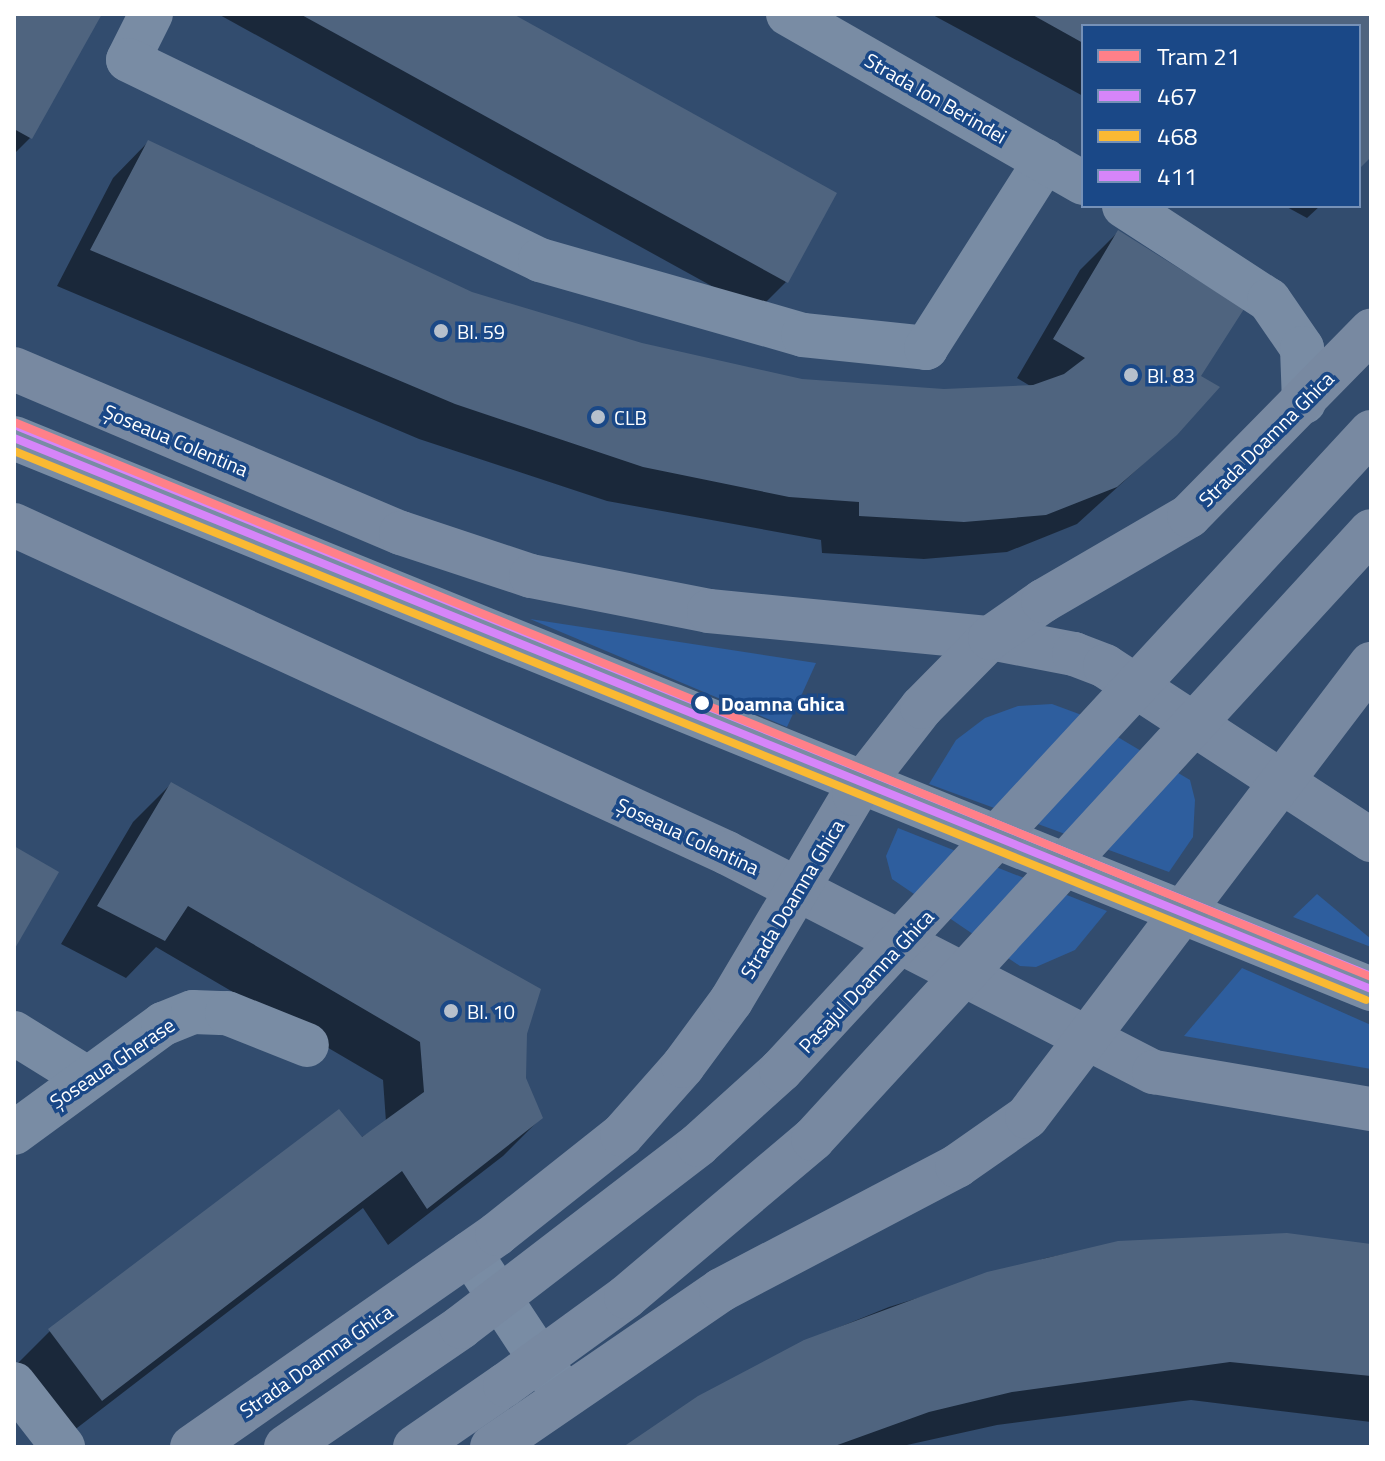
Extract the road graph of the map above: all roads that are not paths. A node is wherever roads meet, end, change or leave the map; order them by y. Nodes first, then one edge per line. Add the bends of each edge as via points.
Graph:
1 (151, 14) edge
2 (788, 14) edge
3 (1045, 161) junction
4 (1081, 182) edge
5 (1127, 208) edge
6 (1371, 331) edge
7 (14, 369) edge
8 (1304, 402) junction
9 (1371, 432) edge
10 (14, 438) edge
11 (14, 525) edge
12 (1371, 531) edge
13 (990, 638) junction
14 (1371, 664) edge
15 (862, 782) junction
16 (1284, 782) junction
17 (1371, 840) edge
18 (799, 888) junction
19 (1182, 912) junction
20 (1371, 989) edge
21 (14, 1033) edge
22 (1088, 1041) junction
23 (307, 1045) dead end
24 (85, 1077) junction
25 (1371, 1109) edge
26 (14, 1133) edge
27 (470, 1253) junction
28 (14, 1384) edge
29 (564, 1396) junction
30 (63, 1447) edge
31 (192, 1447) edge
32 (286, 1447) edge
33 (415, 1447) edge
34 (492, 1447) edge

1 - 3 street via 128,60 540,260 803,335 926,348
2 - 3 street, Strada Ion Berindei
3 - 4 street, Strada Ion Berindei
5 - 8 street via 1269,300 1302,348
6 - 8 main road, Strada Doamna Ghica
7 - 13 main road, Șoseaua Colentina via 401,533 531,576 709,611
8 - 13 main road, Strada Doamna Ghica via 1189,516
9 - 32 main road, Pasajul Doamna Ghica, bridge via 781,1070 698,1145 461,1327
10 - 15 street
11 - 18 main road, Șoseaua Colentina
12 - 33 main road, bridge via 823,1129 708,1231
13 - 15 main road, Strada Doamna Ghica via 922,707
13 - 16 main road, Șoseaua Colentina via 1045,646 1105,666
14 - 16 main road
15 - 18 main road, Strada Doamna Ghica
15 - 19 street
16 - 17 main road, Șoseaua Colentina
16 - 19 main road
18 - 22 main road, Șoseaua Colentina
18 - 27 main road, Strada Doamna Ghica via 731,1001 622,1135
19 - 20 street
19 - 22 main road
21 - 24 street
22 - 25 main road, Șoseaua Colentina via 1154,1072
22 - 29 main road via 1053,1089 998,1141 721,1290
23 - 24 street, Șoseaua Gherase via 227,1013 193,1012 163,1024
24 - 26 street, Șoseaua Gherase
27 - 29 street
27 - 31 main road, Strada Doamna Ghica
28 - 30 street
29 - 34 main road

